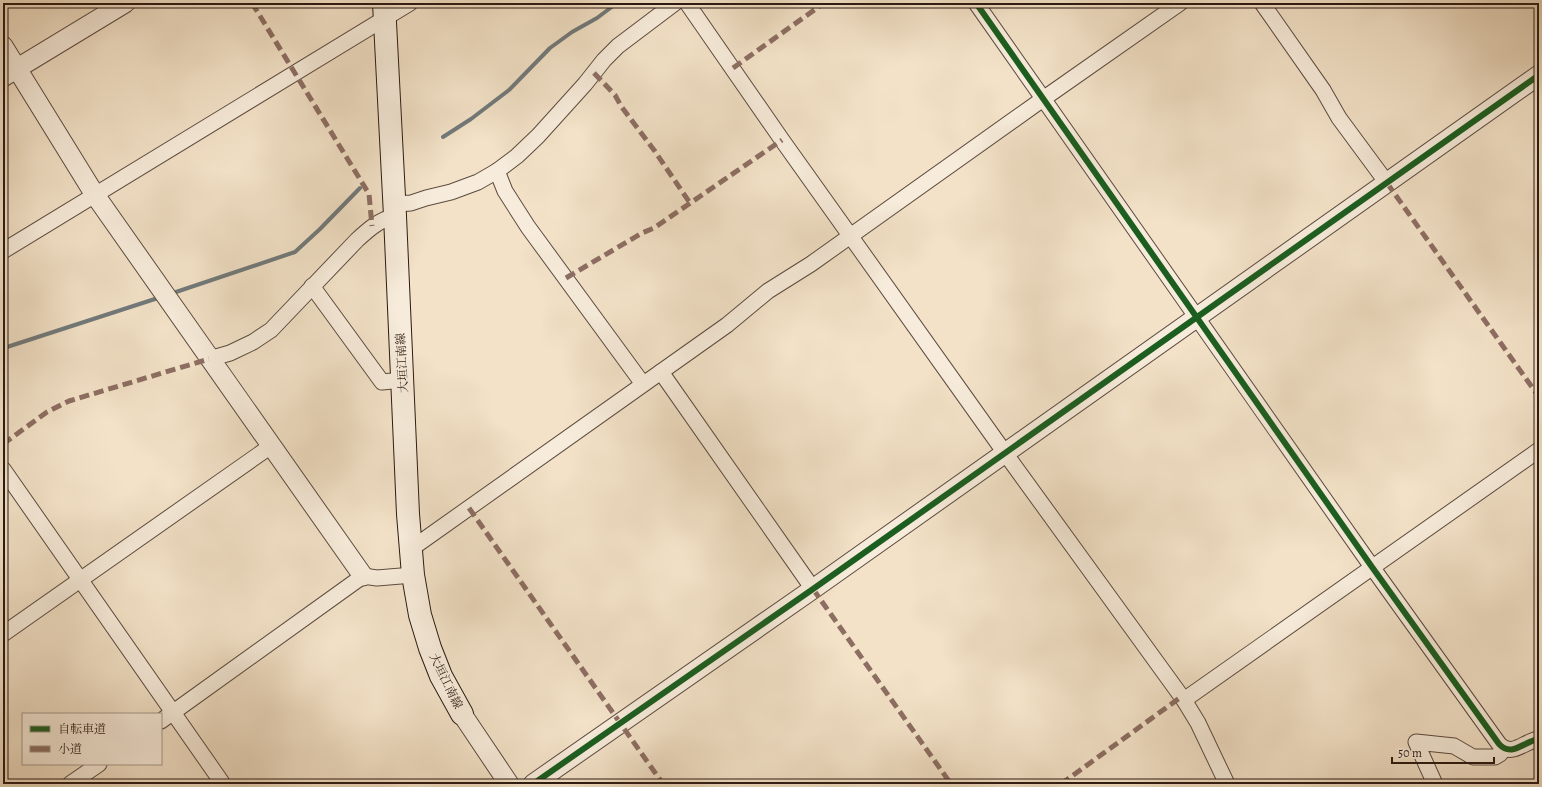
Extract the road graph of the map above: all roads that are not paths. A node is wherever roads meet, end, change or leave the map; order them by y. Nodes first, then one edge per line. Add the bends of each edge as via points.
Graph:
1 (125, 3) edge
2 (410, 3) edge
3 (676, 3) edge
4 (687, 3) edge
5 (976, 3) edge
6 (1180, 3) edge
7 (1262, 3) edge
8 (384, 11) edge
9 (3, 46) edge
10 (10, 73) edge
11 (1539, 75) edge
12 (1043, 99) junction
13 (496, 171) junction
14 (1387, 183) junction
15 (95, 195) junction
16 (395, 210) junction
17 (852, 236) junction
18 (3, 251) edge
19 (312, 286) junction
20 (1197, 316) junction
21 (209, 359) junction
22 (661, 372) junction
23 (403, 380) junction
24 (643, 384) junction
25 (271, 446) junction
26 (1539, 450) edge
27 (1005, 453) junction
28 (3, 469) edge
29 (411, 549) junction
30 (1372, 567) junction
31 (413, 575) junction
32 (363, 576) junction
33 (80, 580) junction
34 (813, 588) junction
35 (3, 634) edge
36 (1184, 700) junction
37 (173, 712) junction
38 (462, 714) joint
39 (162, 720) edge
40 (1539, 739) edge
41 (1504, 749) junction
42 (98, 765) edge
43 (70, 784) edge
44 (223, 784) edge
45 (509, 784) edge
46 (533, 784) edge
47 (1227, 784) edge
48 (1434, 784) edge

1 - 10 street
2 - 8 street
3 - 13 street via 618,46 543,131
4 - 17 street
5 - 12 street
6 - 12 street
7 - 14 street via 1323,90 1339,118
8 - 15 street
8 - 16 main road, 大垣江南線
9 - 10 street
10 - 15 street
11 - 14 street
12 - 17 street
12 - 20 street
13 - 16 street via 478,182
13 - 24 street via 505,191 528,227
14 - 20 street
15 - 18 street
15 - 21 street
16 - 19 street via 372,226
16 - 23 main road, 大垣江南線
17 - 22 street via 768,291 727,325
17 - 27 street
19 - 21 street via 271,330 230,353
19 - 23 street via 382,382
20 - 27 street
20 - 30 street
21 - 25 street
22 - 24 street
22 - 34 street
23 - 29 main road, 大垣江南線
24 - 29 street
25 - 32 street
25 - 33 street
26 - 30 street
27 - 34 street
27 - 36 street
28 - 33 street
29 - 31 main road, 大垣江南線
30 - 36 street
30 - 41 street
31 - 32 street via 377,578
31 - 38 main road, 大垣江南線 via 420,615 430,648 441,676
32 - 37 street
33 - 35 street
33 - 37 street
34 - 46 street
36 - 47 street
37 - 39 street
37 - 44 street
38 - 45 street
40 - 41 street via 1519,748
41 - 48 street via 1495,757 1473,757 1454,746 1416,742
42 - 43 street

